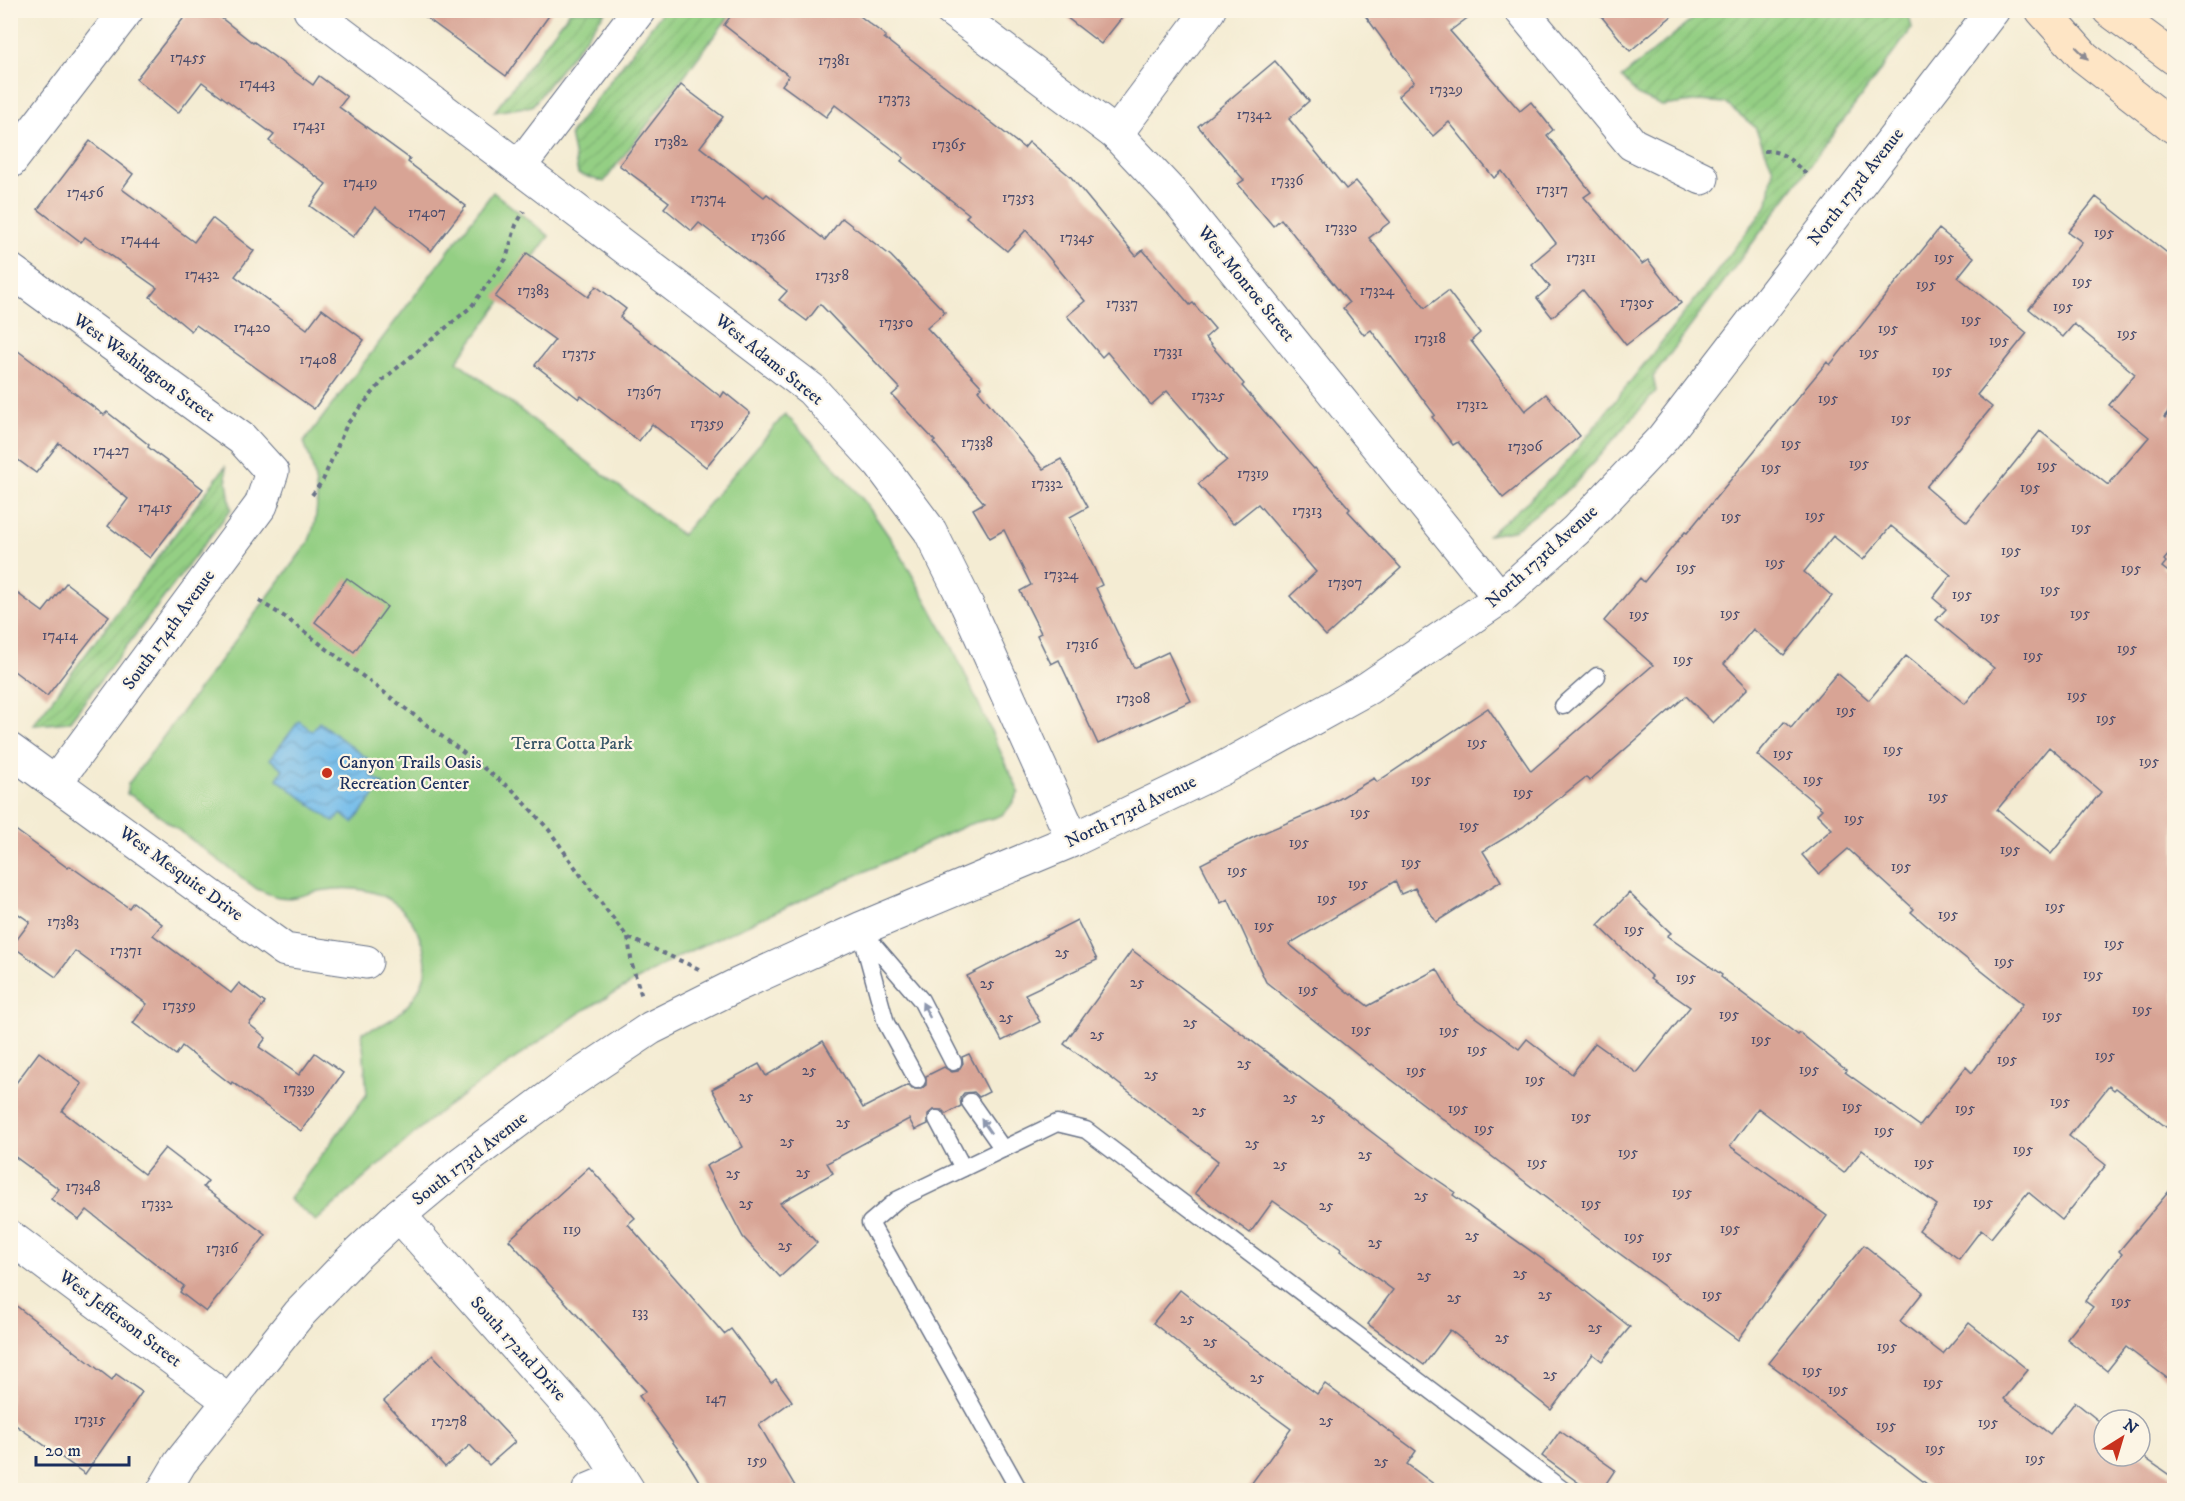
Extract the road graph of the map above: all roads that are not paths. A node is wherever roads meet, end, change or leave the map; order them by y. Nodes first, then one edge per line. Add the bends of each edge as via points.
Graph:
1 (128, 10) edge
2 (310, 10) edge
3 (639, 10) edge
4 (951, 10) edge
5 (1209, 10) edge
6 (1521, 10) edge
7 (1993, 10) edge
8 (2042, 10) edge
9 (2109, 10) edge
10 (2175, 58) edge
11 (2175, 127) edge
12 (1116, 134) junction
13 (10, 162) edge
14 (519, 167) junction
15 (1702, 178) dead end
16 (10, 270) edge
17 (272, 472) joint
18 (1500, 598) junction
19 (1597, 676) dead end
20 (1563, 706) dead end
21 (10, 750) edge
22 (55, 783) junction
23 (1073, 840) junction
24 (860, 929) junction
25 (366, 962) dead end
26 (953, 1062) dead end
27 (917, 1080) dead end
28 (970, 1102) dead end
29 (937, 1119) dead end
30 (1003, 1149) junction
31 (963, 1168) junction
32 (399, 1215) junction
33 (10, 1237) edge
34 (229, 1401) junction
35 (624, 1484) edge
36 (1560, 1490) edge
37 (164, 1491) edge
38 (589, 1491) edge
39 (1019, 1491) edge

1 - 13 street
2 - 14 street, West Adams Street
3 - 14 street
4 - 12 street, West Monroe Street
5 - 12 street
6 - 15 street via 1632,144
7 - 18 street, North 173rd Avenue via 1663,438 1576,530
8 -> 11 main road via 2084,57
9 - 10 main road
12 - 18 street, West Monroe Street via 1179,201
14 - 23 street, West Adams Street via 811,389 880,464 930,531
16 - 17 street, West Washington Street via 242,439
17 - 22 street, South 174th Avenue via 261,505
18 - 23 street, North 173rd Avenue via 1368,688 1223,768
19 - 20 lane
21 - 22 street, West Mesquite Drive
22 - 25 street, West Mesquite Drive via 285,950
23 - 24 street, North 173rd Avenue
26 -> 24 lane via 921,1000
24 - 27 lane via 886,1023
24 - 32 street, South 173rd Avenue via 651,1028 570,1082
30 -> 28 lane
29 - 31 lane
30 - 31 lane
30 - 36 lane via 1057,1123 1086,1130
31 - 39 lane via 897,1200 870,1223
32 - 34 street, South 173rd Avenue via 299,1314
32 - 35 street, South 172nd Drive via 590,1430
33 - 34 street, West Jefferson Street
34 - 37 street, South 173rd Avenue via 180,1463
35 - 38 street

